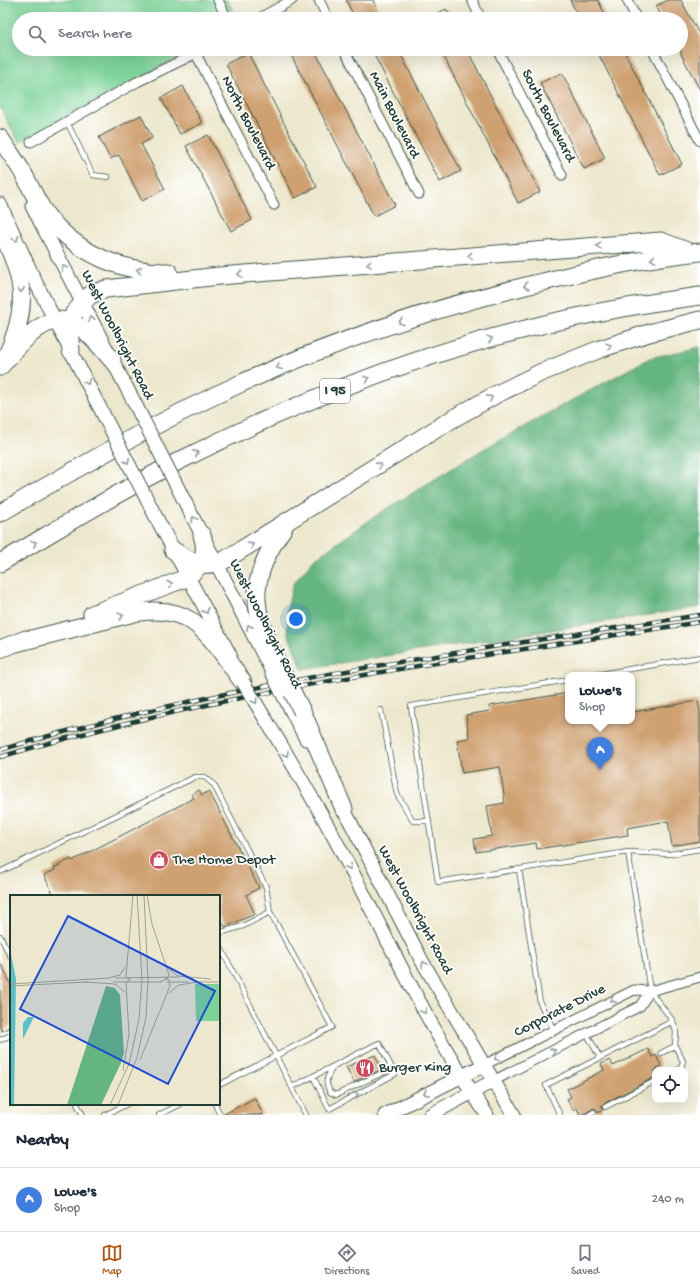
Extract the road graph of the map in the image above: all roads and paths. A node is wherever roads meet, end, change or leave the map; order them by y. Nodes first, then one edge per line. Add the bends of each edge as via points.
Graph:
1 (218, 0) edge
2 (292, 0) edge
3 (319, 0) edge
4 (472, 0) edge
5 (627, 0) edge
6 (224, 12) edge
7 (271, 12) edge
8 (325, 12) edge
9 (478, 12) edge
10 (633, 12) edge
11 (192, 56) edge
12 (197, 56) edge
13 (348, 56) edge
14 (501, 56) edge
15 (656, 56) edge
16 (67, 122) junction
17 (0, 139) edge
18 (700, 141) edge
19 (31, 142) dead end
20 (562, 175) dead end
21 (108, 177) dead end
22 (419, 194) dead end
23 (0, 204) edge
24 (274, 205) dead end
25 (0, 227) edge
26 (696, 253) edge
27 (220, 276) junction
28 (700, 296) edge
29 (82, 302) junction
30 (700, 320) edge
31 (63, 321) junction
32 (71, 351) joint
33 (112, 360) junction
34 (1, 365) edge
35 (0, 513) edge
36 (289, 521) junction
37 (202, 535) joint
38 (173, 550) junction
39 (0, 563) edge
40 (209, 564) junction
41 (187, 577) junction
42 (16, 643) junction
43 (0, 649) edge
44 (700, 657) edge
45 (271, 660) junction
46 (233, 666) junction
47 (612, 672) edge
48 (565, 680) edge
49 (243, 682) joint
50 (381, 710) dead end
51 (344, 809) joint
52 (429, 821) junction
53 (700, 849) edge
54 (628, 852) junction
55 (519, 869) junction
56 (0, 872) edge
57 (270, 912) junction
58 (220, 933) edge
59 (0, 936) edge
60 (220, 946) edge
61 (10, 956) edge
62 (700, 977) edge
63 (650, 991) junction
64 (673, 1021) junction
65 (554, 1030) junction
66 (587, 1034) junction
67 (10, 1035) edge
68 (0, 1040) edge
69 (675, 1046) junction
70 (661, 1053) dead end
71 (277, 1055) junction
72 (600, 1058) junction
73 (390, 1065) junction
74 (484, 1065) junction
75 (334, 1066) junction
76 (681, 1067) edge
77 (313, 1076) junction
78 (461, 1076) junction
79 (493, 1081) junction
80 (652, 1083) edge
81 (220, 1084) edge
82 (292, 1087) junction
83 (472, 1093) junction
84 (78, 1105) edge
85 (125, 1105) edge
86 (215, 1105) edge
87 (174, 1106) edge
88 (605, 1107) dead end
89 (83, 1115) edge
90 (105, 1115) edge
91 (159, 1115) edge
92 (220, 1115) edge
93 (306, 1115) edge
94 (385, 1115) edge
95 (430, 1115) edge
96 (487, 1115) edge
97 (514, 1115) edge
98 (560, 1115) edge

1 - 6 street
2 - 7 street
3 - 8 street
4 - 9 street
5 - 10 street
11 - 16 street via 137,82
12 - 24 street, North Boulevard
13 - 22 street, Main Boulevard
14 - 20 street, South Boulevard
15 - 18 street
16 - 19 street
16 - 21 lane via 93,175
27 -> 17 highway via 134,270 88,251 47,216
29 -> 17 main road, West Woolbright Road
23 -> 31 main road
25 -> 34 highway via 18,269 22,301 16,329
26 -> 27 highway via 662,241
26 -> 35 highway via 589,270 518,288 426,314 336,345 240,384 172,416
27 - 29 highway via 106,289 93,293
39 -> 28 highway, I 95 via 180,460 335,391 412,363 510,334 597,314
29 - 31 highway via 74,313
33 -> 29 main road, West Woolbright Road
36 -> 30 highway via 454,418 520,383 624,340
31 - 32 highway via 69,335
31 - 33 highway via 86,332
31 - 34 highway via 45,324 35,331
32 -> 38 main road, bridge
37 -> 33 main road, West Woolbright Road, bridge
40 -> 36 highway via 229,558
36 - 45 highway via 265,558 257,586 260,624
37 - 40 highway
38 - 40 highway
38 - 41 main road
40 - 41 highway
45 -> 40 main road, West Woolbright Road
42 -> 41 highway
41 -> 46 main road
42 - 43 highway
42 -> 46 highway via 134,612 167,610 183,615 199,626
44 - 47 lane
45 - 51 highway, bridge
46 - 49 highway
48 - 52 lane via 411,706
49 -> 78 main road, bridge via 330,830 414,993
50 - 52 lane via 397,794 413,821
74 -> 51 main road, West Woolbright Road via 416,949
52 - 55 lane via 438,882
53 - 54 lane via 670,854
54 - 55 lane
54 - 63 lane
55 - 65 lane via 540,1002
56 - 57 lane via 195,777 205,777 214,785 266,887
57 - 58 lane via 243,926
57 - 71 lane via 332,1027
59 - 61 lane
60 - 71 lane
62 - 63 street, Corporate Drive
63 - 64 lane
63 -> 65 street, Corporate Drive via 634,990
63 - 66 street via 640,1006
64 - 69 lane via 676,1032
64 - 72 lane
65 -> 74 street, Corporate Drive
66 - 72 lane
79 -> 66 street
67 - 68 lane
69 - 70 lane
69 - 76 lane via 683,1061
71 - 81 lane
71 - 82 lane
72 - 98 lane via 546,1085
73 - 75 lane via 379,1043
73 - 75 lane via 386,1071 336,1095 330,1092 326,1084 326,1079
77 -> 73 lane via 329,1109 395,1074
74 - 78 main road
74 - 79 main road, West Woolbright Road
75 - 77 lane
77 - 82 lane
78 - 83 main road
78 -> 94 main road
79 - 83 main road
79 - 97 main road, West Woolbright Road
80 - 88 lane
82 - 93 lane
83 - 95 main road
83 - 96 main road
84 - 89 lane
85 - 90 lane
86 - 92 lane
87 - 91 lane

